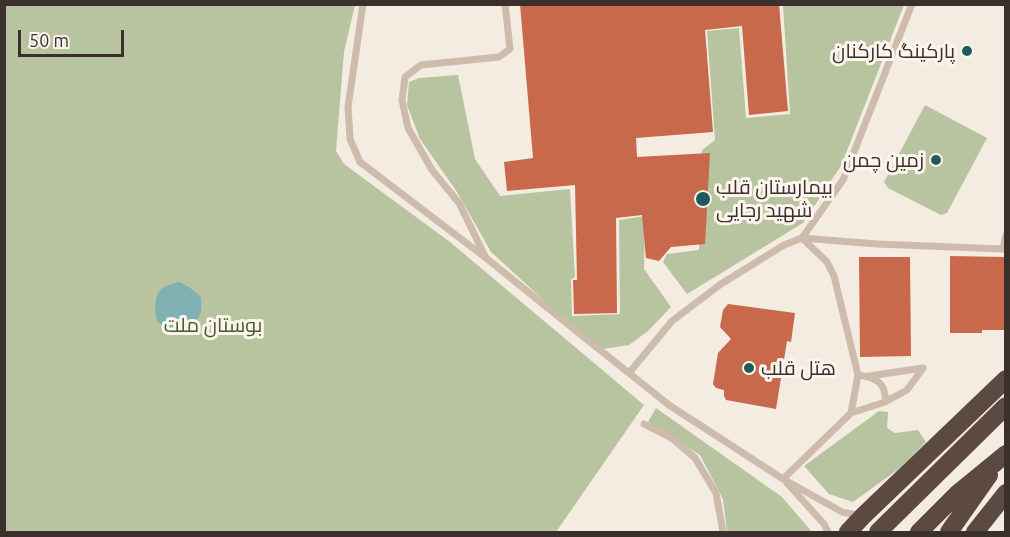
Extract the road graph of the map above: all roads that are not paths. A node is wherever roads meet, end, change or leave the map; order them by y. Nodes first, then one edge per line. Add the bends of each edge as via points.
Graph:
1 (369, 4) edge
2 (505, 4) edge
3 (912, 4) edge
4 (363, 7) edge
5 (1005, 235) edge
6 (802, 238) junction
7 (1004, 249) edge
8 (486, 258) junction
9 (629, 373) junction
10 (858, 375) junction
11 (869, 376) junction
12 (1005, 380) edge
13 (885, 402) junction
14 (1005, 406) edge
15 (851, 413) junction
16 (644, 424) dead end
17 (1004, 455) edge
18 (783, 479) junction
19 (1005, 493) edge
20 (863, 516) junction
21 (723, 532) edge
22 (828, 532) edge
23 (848, 532) edge
24 (878, 532) edge
25 (920, 532) edge
26 (949, 532) edge
27 (975, 532) edge

1 - 4 lane
2 - 8 lane via 510,49 500,57 421,65 405,77 402,100 408,128 432,170 459,203
3 - 6 lane via 843,180
4 - 8 lane via 348,106 350,139 360,162
5 - 7 lane
6 - 7 lane
6 - 9 lane via 721,284 672,321
6 - 10 lane via 827,262 834,276
8 - 9 lane
9 - 18 lane via 669,405
10 - 11 lane
10 - 15 lane
11 - 13 lane via 884,389
11 - 13 lane via 923,368 907,390
12 - 20 highway
13 - 15 lane
14 - 24 highway
15 - 18 lane
16 - 21 lane via 695,458 716,494
17 - 25 highway via 957,494
17 - 26 highway
18 - 20 lane via 842,512
18 - 22 lane
19 - 27 highway
20 - 23 highway

